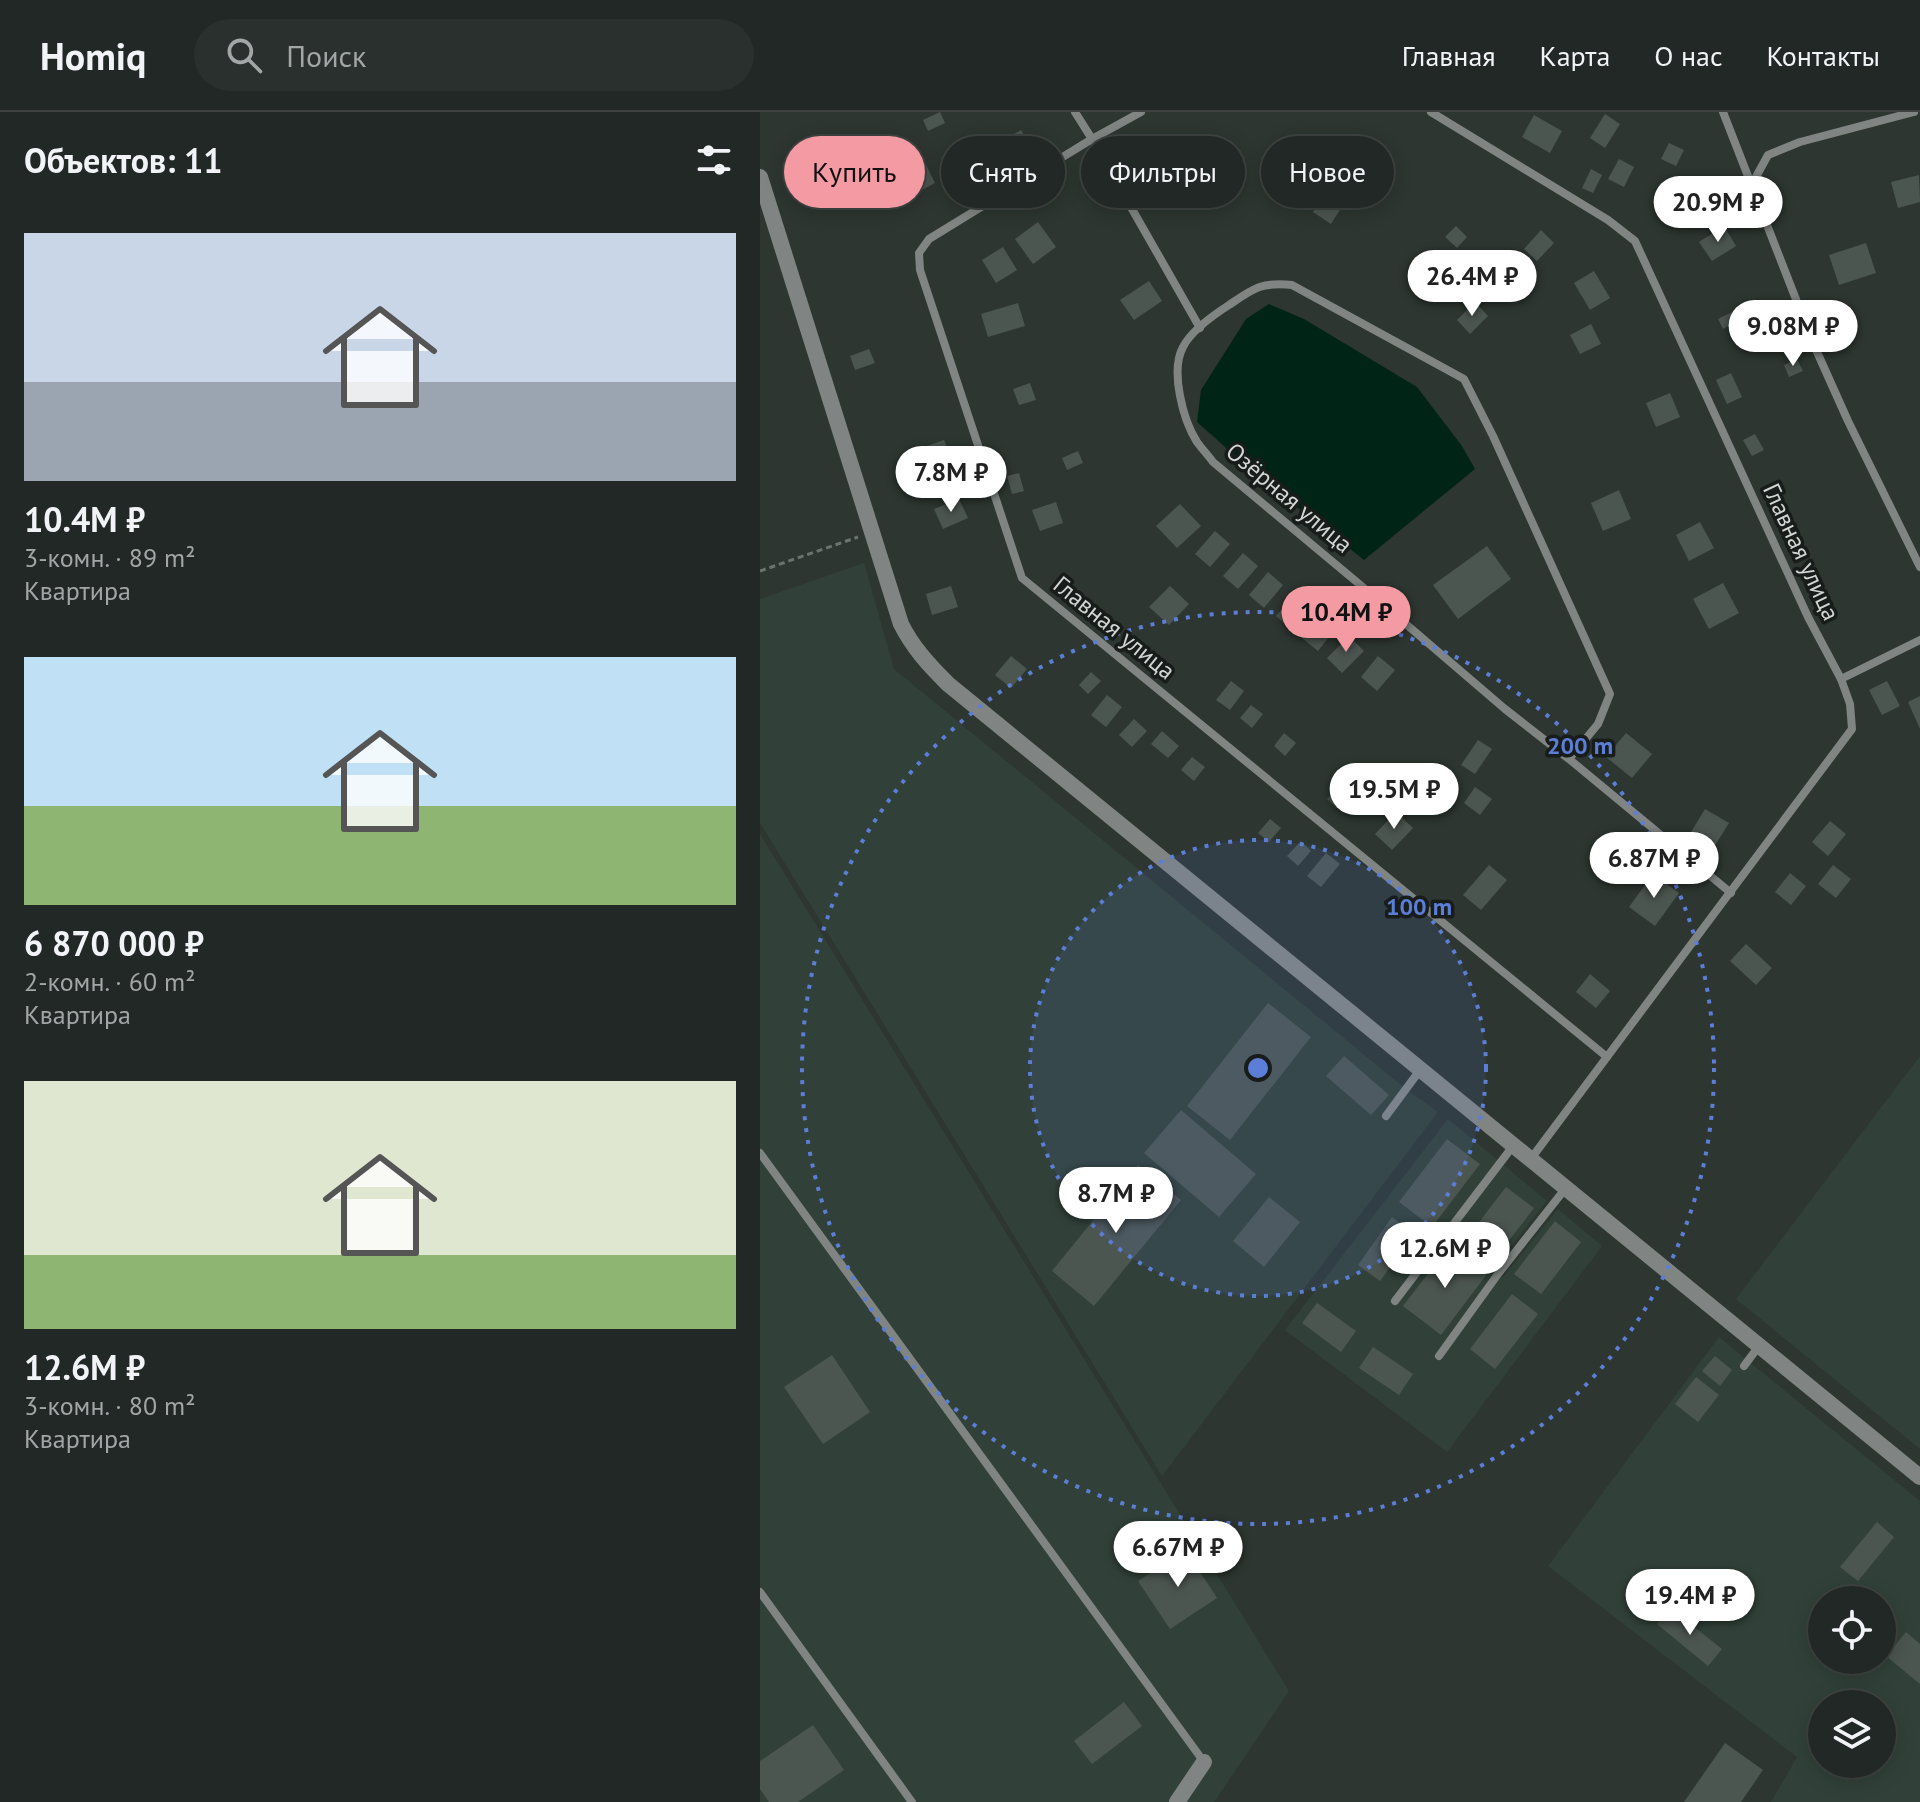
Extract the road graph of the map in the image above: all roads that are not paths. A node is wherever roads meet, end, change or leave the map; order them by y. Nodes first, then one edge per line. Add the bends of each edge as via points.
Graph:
1 (1075, 112) edge
2 (1141, 112) edge
3 (1431, 112) edge
4 (1723, 112) edge
5 (1914, 112) edge
6 (1090, 136) edge
7 (1097, 136) edge
8 (1081, 146) edge
9 (760, 177) edge
10 (1751, 186) junction
11 (1131, 208) edge
12 (1200, 328) junction
13 (1920, 567) edge
14 (1920, 640) edge
15 (1841, 679) junction
16 (1569, 759) junction
17 (1731, 893) junction
18 (1607, 1057) junction
19 (1420, 1070) junction
20 (1386, 1116) dead end
21 (1513, 1146) junction
22 (760, 1153) edge
23 (1530, 1160) junction
24 (1565, 1189) junction
25 (1395, 1301) dead end
26 (1759, 1346) junction
27 (1439, 1356) dead end
28 (1744, 1366) dead end
29 (1920, 1477) edge
30 (760, 1592) edge
31 (1204, 1762) joint
32 (912, 1802) edge
33 (1177, 1802) edge

1 - 6 lane
2 - 7 lane, Главная улица
3 - 15 lane, Главная улица via 1635,241
4 - 10 lane
5 - 10 lane via 1768,155
8 - 18 lane, Главная улица via 929,239 919,253 920,270 1022,578
9 - 19 street via 911,644 948,684
10 - 13 lane via 1813,343
11 - 12 lane
12 - 16 lane, Озёрная улица via 1183,346 1177,366 1185,416 1213,462
12 - 16 lane, Озёрная улица via 1251,290 1270,283 1292,285 1464,379 1610,694 1598,724
14 - 15 lane
15 - 17 lane, Главная улица via 1852,729
16 - 17 lane, Озёрная улица
17 - 18 lane, Главная улица
18 - 23 lane, Главная улица
19 - 20 lane
19 - 21 street
21 - 23 street
21 - 25 lane
22 - 31 lane
23 - 24 street
24 - 26 street
24 - 27 lane
26 - 28 lane
26 - 29 street
30 - 32 lane
31 - 33 street

